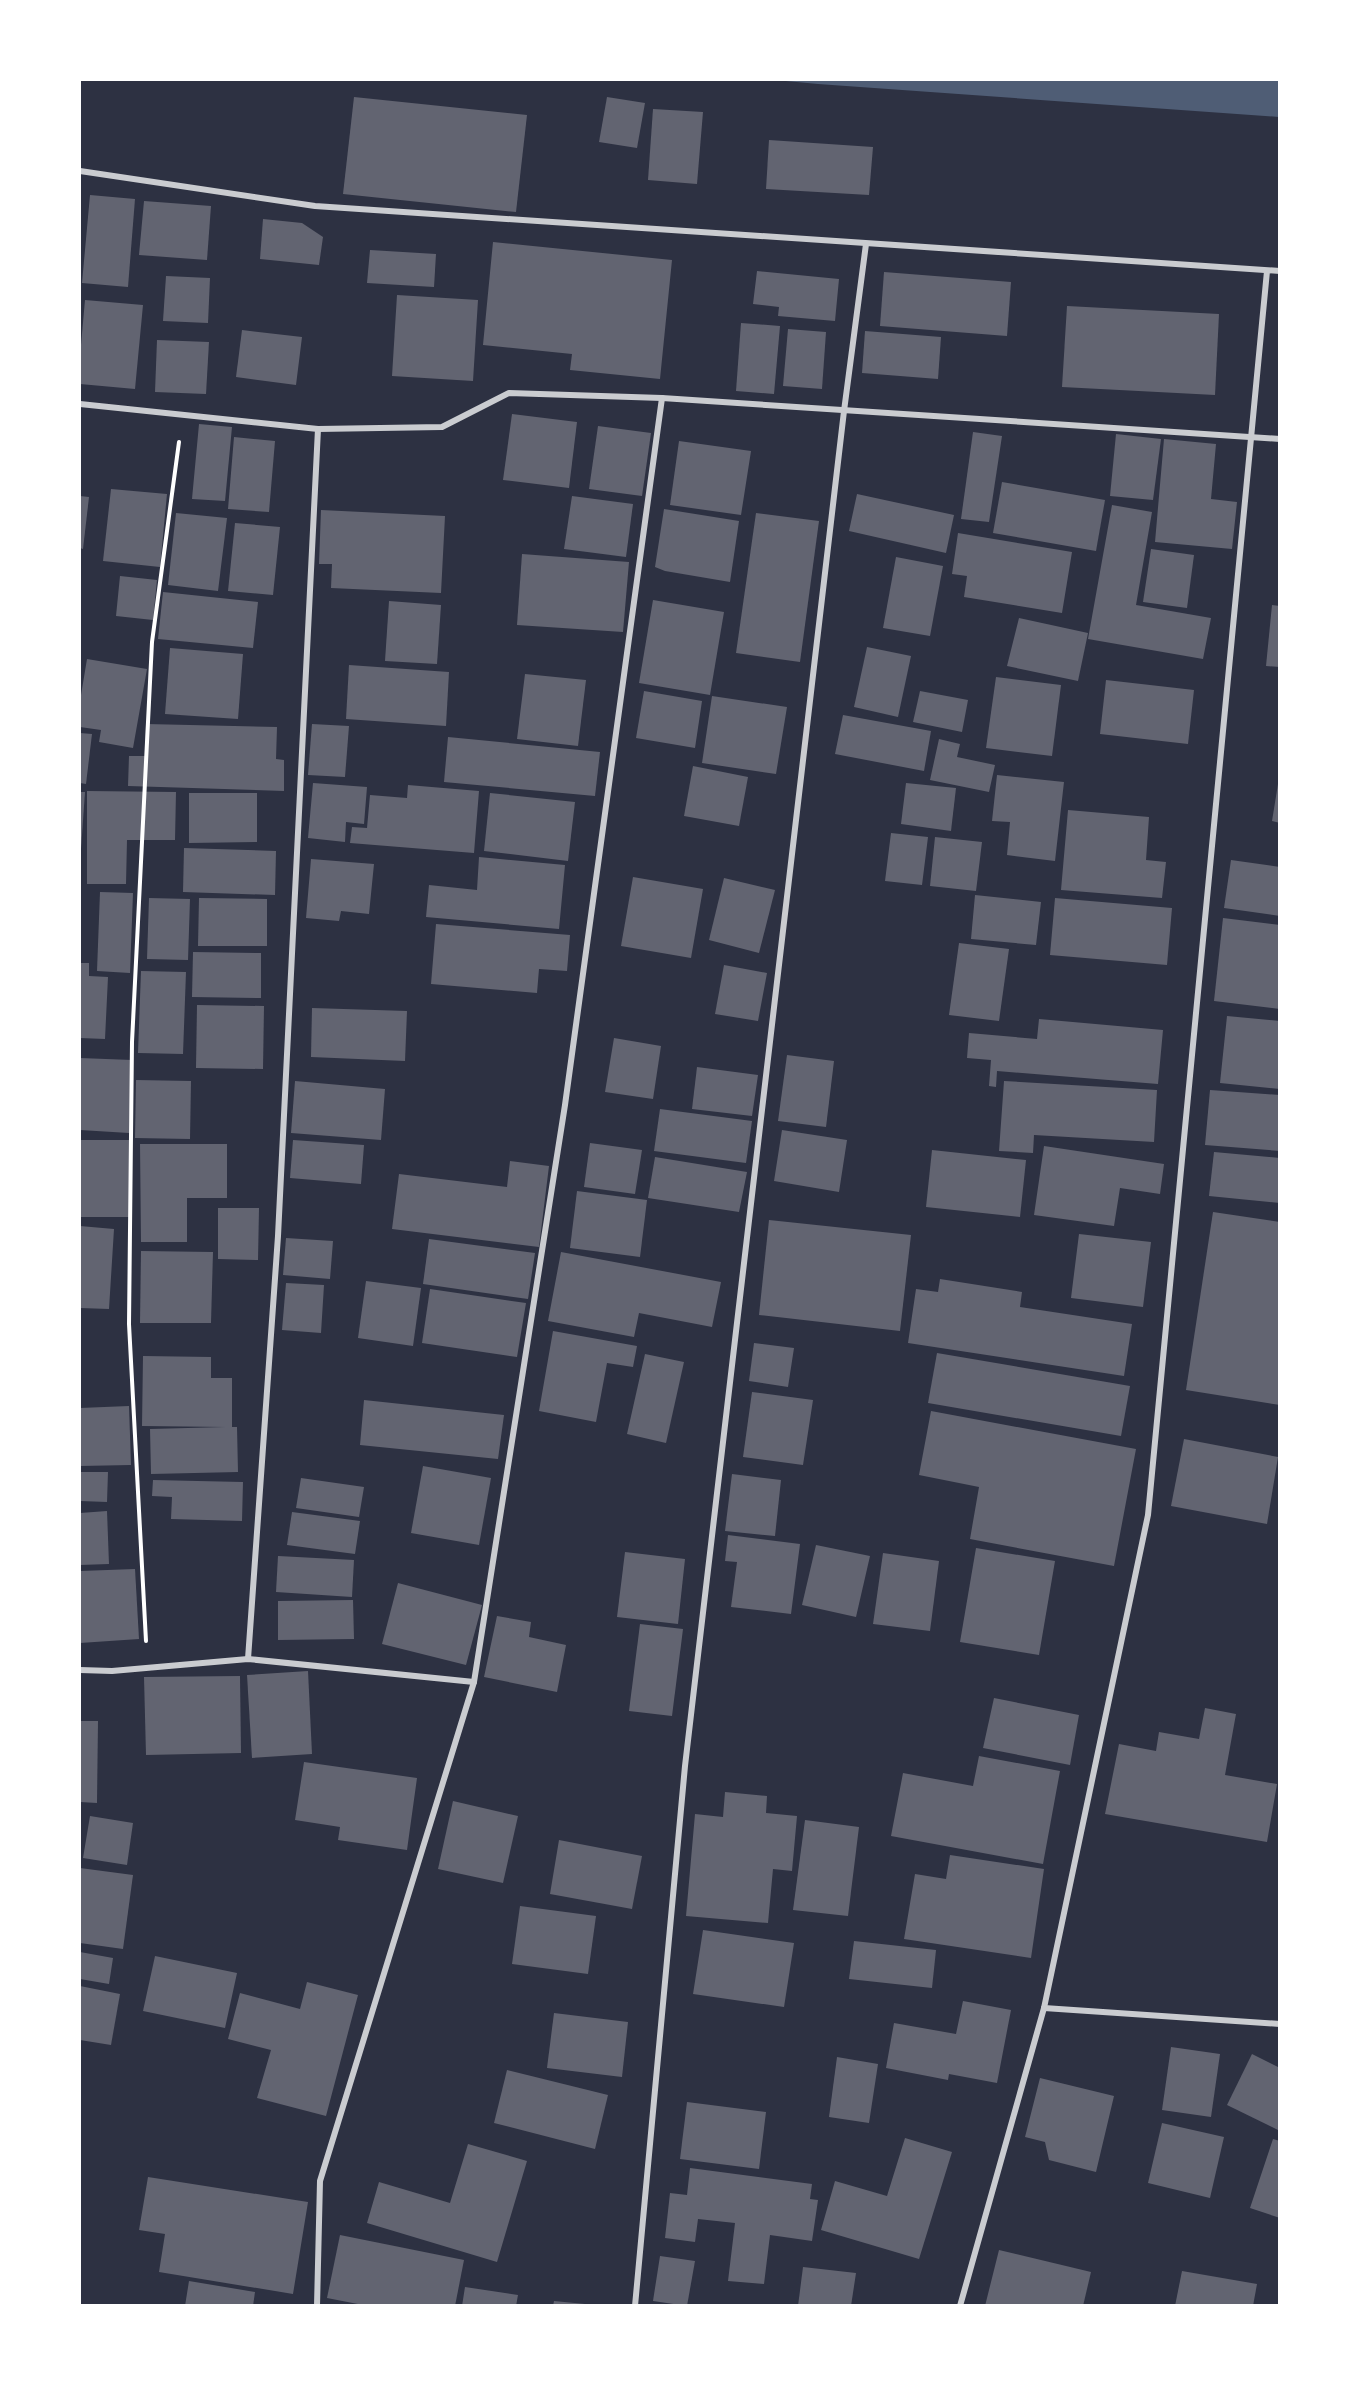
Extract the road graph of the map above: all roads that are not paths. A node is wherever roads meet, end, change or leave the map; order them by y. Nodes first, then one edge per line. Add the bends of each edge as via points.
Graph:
1 (80, 171) edge
2 (866, 244) junction
3 (1267, 271) junction
4 (1280, 271) edge
5 (662, 398) junction
6 (80, 404) edge
7 (844, 411) junction
8 (318, 429) junction
9 (1251, 437) junction
10 (1280, 439) edge
11 (248, 1659) junction
12 (80, 1670) edge
13 (474, 1682) junction
14 (1044, 2008) junction
15 (1280, 2024) edge
16 (317, 2306) edge
17 (635, 2306) edge
18 (960, 2306) edge

1 - 2 street via 315,206
2 - 3 street
2 - 7 street
3 - 4 street
3 - 9 street
5 - 7 street
5 - 8 street via 509,393 442,427
5 - 13 street via 565,1105
6 - 8 street
7 - 9 street
7 - 17 street via 685,1766
8 - 11 street via 278,1236
9 - 10 street
9 - 14 street via 1148,1515
11 - 12 street via 112,1671
11 - 13 street
13 - 16 street via 320,2181
14 - 15 street
14 - 18 street

